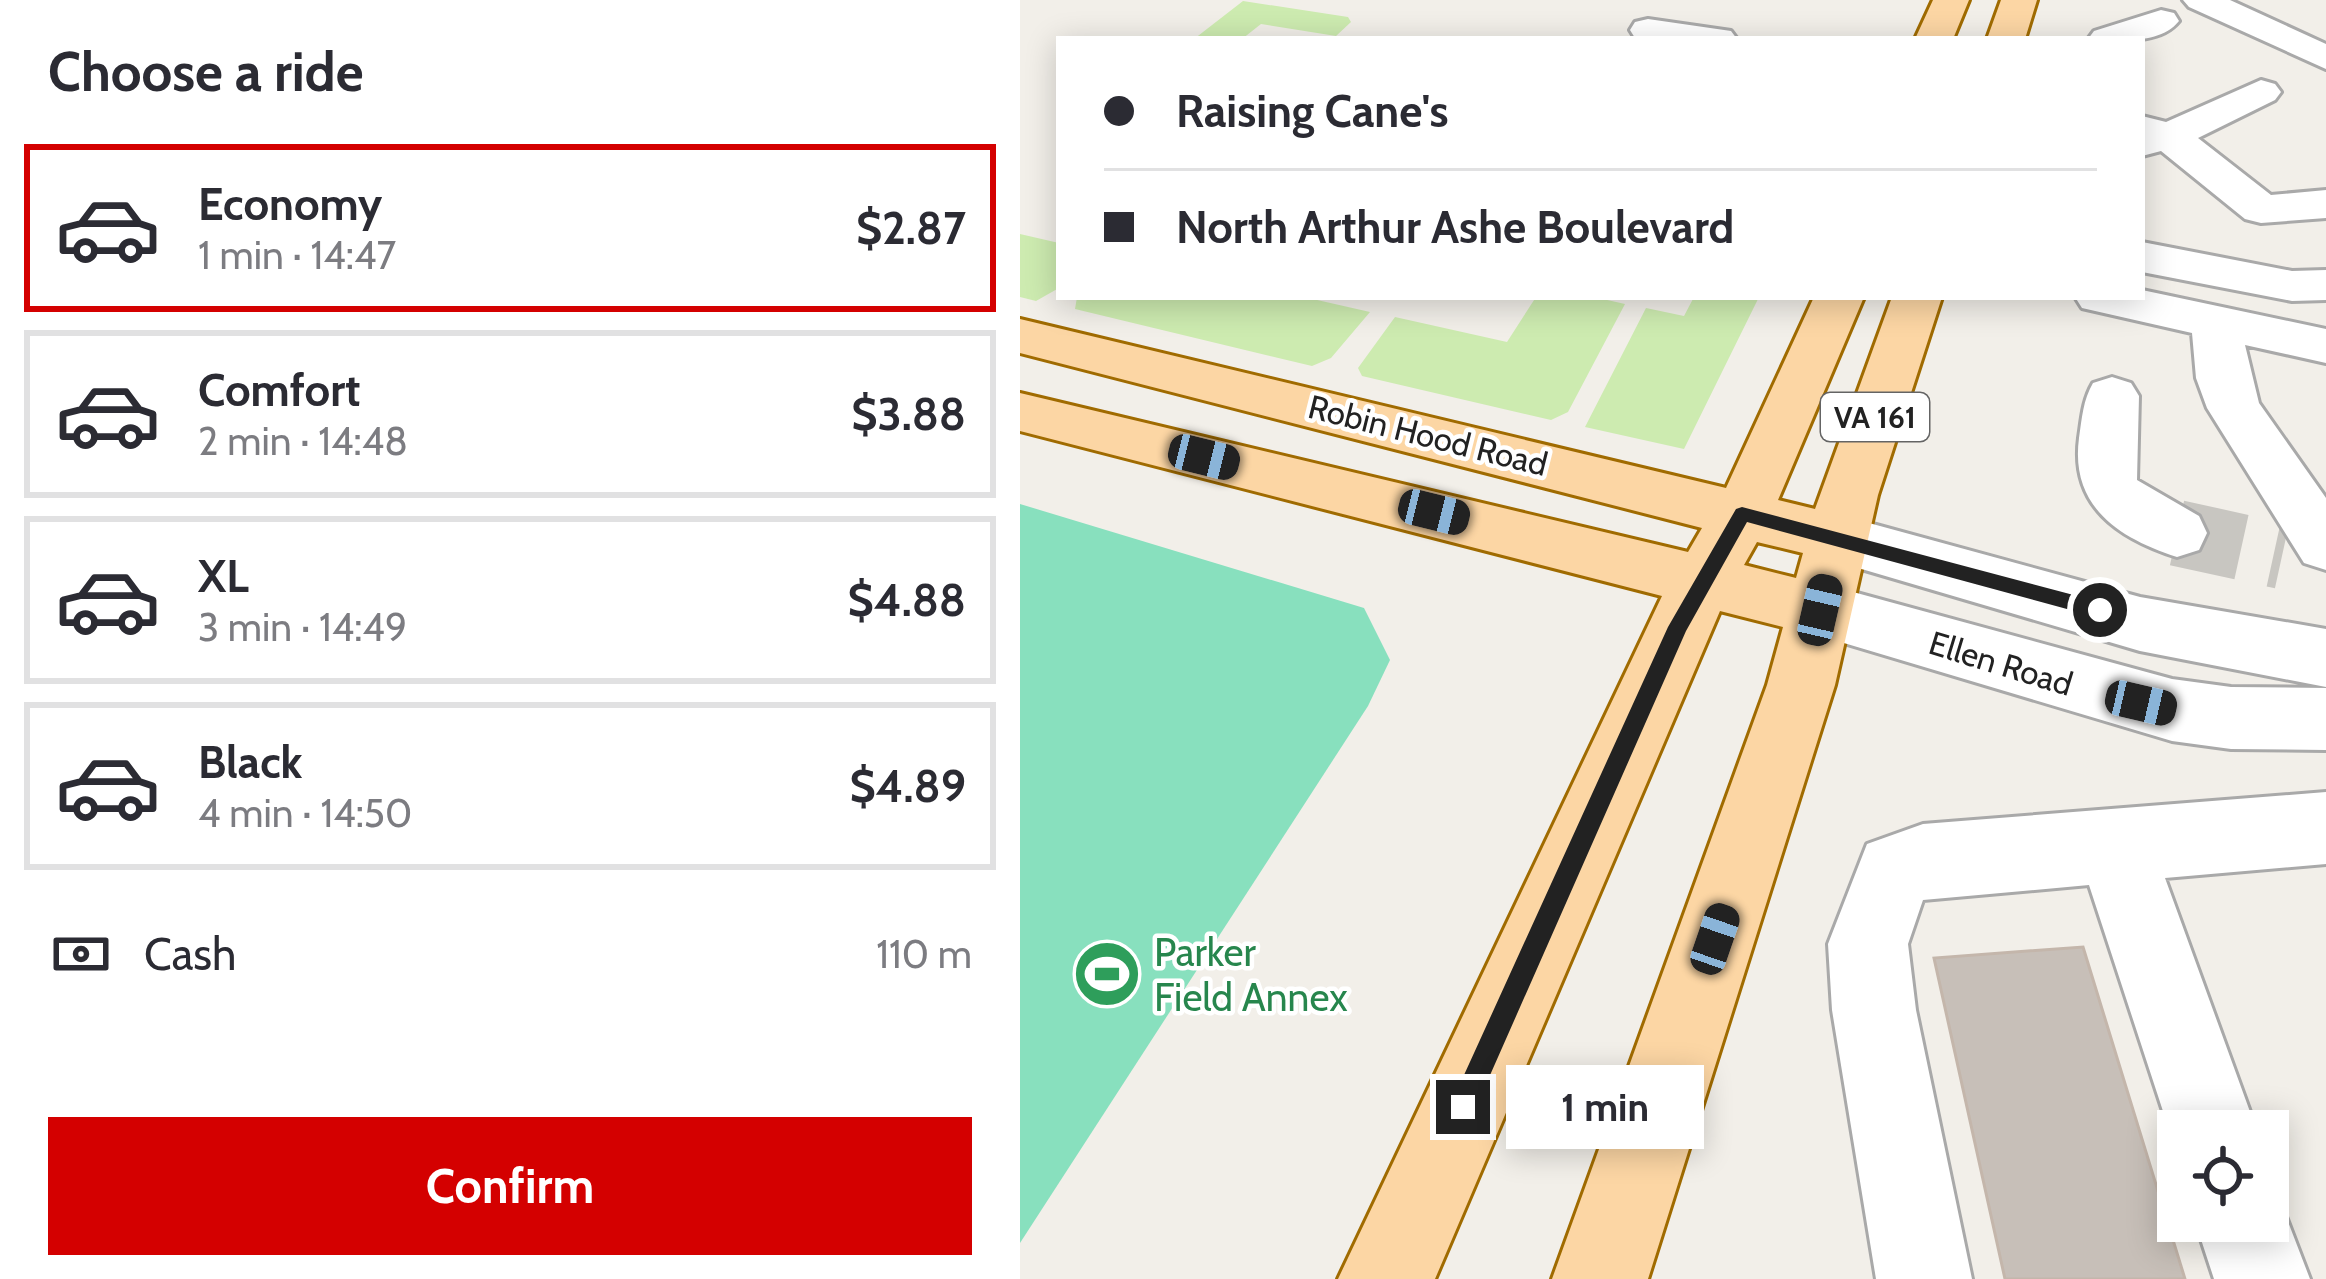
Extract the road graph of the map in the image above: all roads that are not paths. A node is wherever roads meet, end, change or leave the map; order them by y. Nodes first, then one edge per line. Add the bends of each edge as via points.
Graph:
1 (1951, 0) edge
2 (2019, 0) edge
3 (2201, 0) edge
4 (2161, 21) dead end
5 (1648, 30) dead end
6 (1695, 36) edge
7 (1935, 36) edge
8 (2007, 36) edge
9 (2116, 36) edge
10 (2326, 58) edge
11 (2261, 92) dead end
12 (2156, 128) edge
13 (2326, 204) edge
14 (2183, 220) dead end
15 (2264, 224) junction
16 (2145, 286) edge
17 (2309, 286) edge
18 (2145, 294) edge
19 (1838, 300) edge
20 (1916, 300) edge
21 (2124, 300) edge
22 (2216, 322) junction
23 (1020, 336) edge
24 (2326, 344) edge
25 (1020, 360) edge
26 (1173, 372) junction
27 (1020, 412) edge
28 (2177, 533) tunnel mouth
29 (1724, 547) junction
30 (2311, 554) edge
31 (1828, 574) junction
32 (2326, 658) edge
33 (2326, 719) edge
34 (2326, 828) edge
35 (2116, 846) junction
36 (2205, 1110) edge
37 (2249, 1242) edge
38 (1386, 1279) edge
39 (1600, 1279) edge
40 (1924, 1279) edge
41 (2262, 1279) edge

1 - 7 main road
2 - 8 main road
3 - 10 street
4 - 9 street
5 - 6 street
11 - 12 street
12 - 15 street
13 - 15 street
14 - 15 street
15 - 17 street
16 - 17 street
17 - 24 street
18 - 22 street
19 - 29 main road, VA 161
20 - 31 main road, VA 161
21 - 28 street via 2103,474 2109,493
22 - 24 street
22 - 30 street via 2234,408
23 - 26 main road, Robin Hood Road
25 - 26 main road via 1089,375
26 - 29 main road, Robin Hood Road
27 - 29 main road, Robin Hood Road
29 - 31 main road, Robin Hood Road
29 - 38 main road, VA 161 via 1678,627
31 - 32 street
31 - 33 street, Ellen Road via 2172,710
31 - 39 main road, VA 161 via 1794,707
34 - 35 street
35 - 36 street
35 - 40 street via 1894,871 1868,944
37 - 41 street

